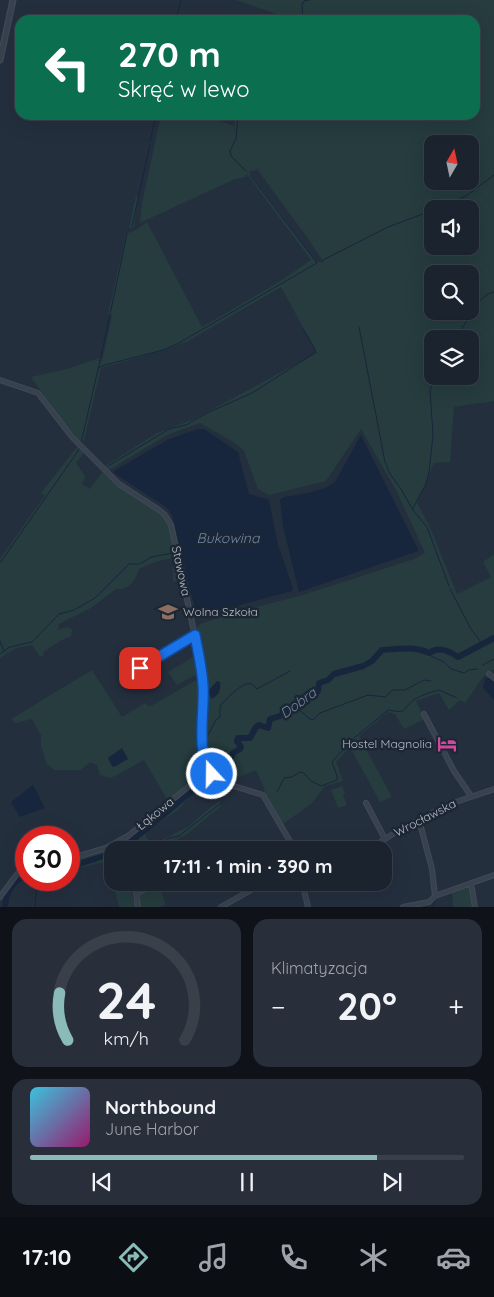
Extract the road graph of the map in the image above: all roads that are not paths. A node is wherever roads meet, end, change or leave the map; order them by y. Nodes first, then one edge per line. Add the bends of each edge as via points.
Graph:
1 (13, 0) edge
2 (0, 60) edge
3 (0, 380) edge
4 (195, 635) junction
5 (489, 674) dead end
6 (126, 676) dead end
7 (494, 678) edge
8 (424, 714) dead end
9 (213, 774) junction
10 (494, 789) edge
11 (471, 796) junction
12 (366, 803) dead end
13 (419, 820) junction
14 (384, 840) joint
15 (290, 841) edge
16 (80, 856) edge
17 (494, 876) edge
18 (15, 877) edge
19 (471, 883) junction
20 (140, 891) edge
21 (304, 891) edge
22 (247, 892) edge
23 (0, 897) edge
24 (433, 898) junction
25 (138, 907) edge
26 (221, 907) edge
27 (308, 907) edge
28 (403, 907) edge
29 (430, 907) edge
30 (475, 907) edge

1 - 2 street
3 - 4 street, Stawowa via 38,393 72,437 119,484 169,520
4 - 6 street
4 - 9 street, Stawowa via 203,686 203,747
5 - 7 street
8 - 11 street
9 - 15 street via 224,783 263,795
9 - 16 street, Łąkowa via 128,836 106,848
10 - 11 street, Wrocławska
11 - 13 street, Wrocławska
12 - 14 street, Wrocławska
13 - 14 street, Wrocławska
13 - 24 street via 432,869
17 - 19 street
18 - 23 street
19 - 24 street
19 - 30 street
20 - 25 street via 136,893
21 - 27 street
22 - 26 street
24 - 28 street via 429,902
24 - 29 street

